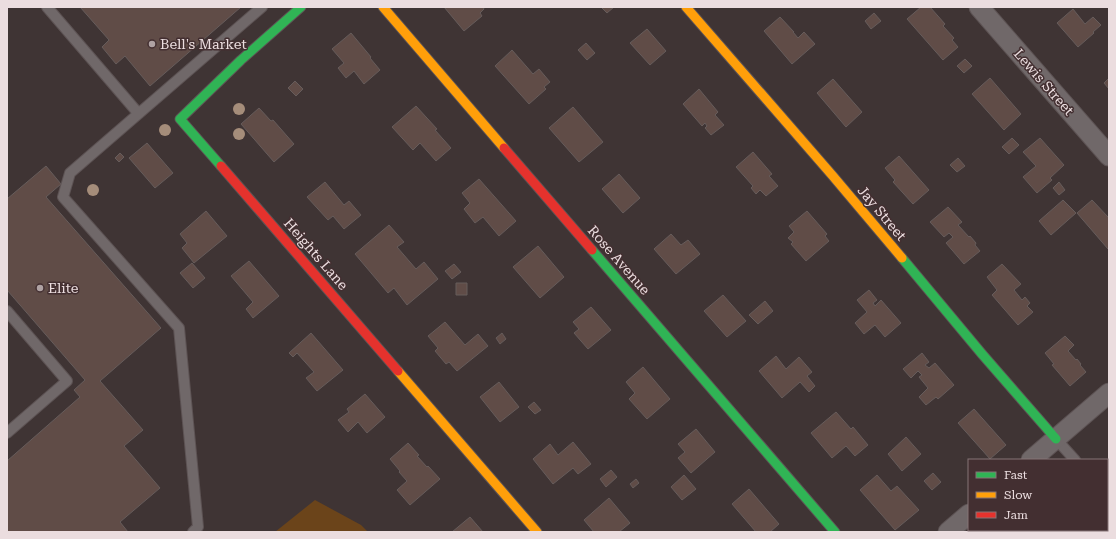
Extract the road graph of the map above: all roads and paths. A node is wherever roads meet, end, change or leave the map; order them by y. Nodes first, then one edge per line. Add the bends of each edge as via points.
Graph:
1 (47, 7) edge
2 (262, 7) edge
3 (301, 7) edge
4 (383, 7) edge
5 (686, 7) edge
6 (979, 7) edge
7 (138, 113) junction
8 (1109, 156) edge
9 (7, 311) edge
10 (1109, 393) edge
11 (7, 433) edge
12 (1056, 438) junction
13 (1032, 459) edge
14 (1073, 459) edge
15 (968, 515) edge
16 (193, 532) edge
17 (537, 532) edge
18 (835, 532) edge
19 (948, 532) edge

1 - 7 lane
2 - 7 lane
3 - 17 street, Heights Lane via 180,119
4 - 18 street, Rose Avenue
5 - 12 street, Jay Street
6 - 8 street, Lewis Street
7 - 16 lane via 70,173 63,198 179,328 198,527
9 - 11 lane via 67,381
10 - 12 street
12 - 13 street
12 - 14 lane
15 - 19 street

